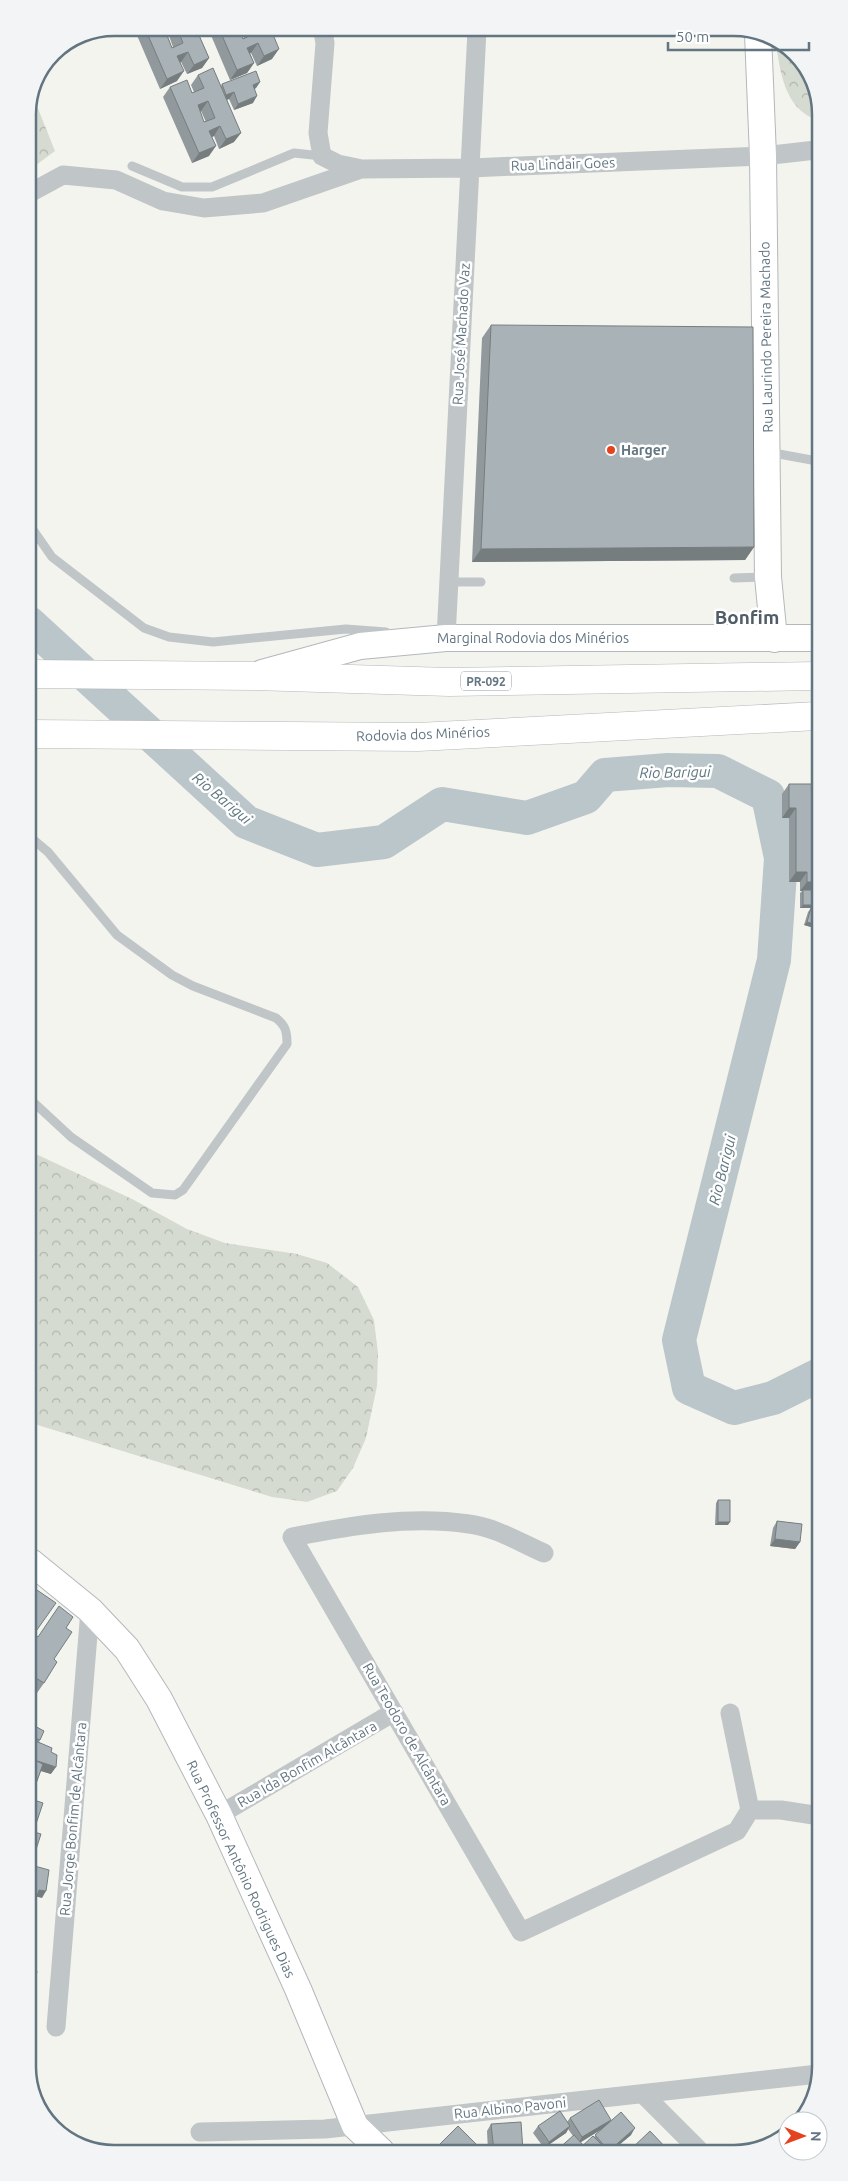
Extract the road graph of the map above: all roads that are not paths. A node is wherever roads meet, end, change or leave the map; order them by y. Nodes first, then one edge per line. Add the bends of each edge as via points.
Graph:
1 (325, 36) edge
2 (477, 36) edge
3 (758, 40) edge
4 (812, 150) edge
5 (322, 156) junction
6 (763, 156) junction
7 (132, 166) dead end
8 (470, 168) junction
9 (362, 169) junction
10 (36, 190) edge
11 (768, 452) junction
12 (812, 459) edge
13 (36, 534) edge
14 (768, 577) junction
15 (734, 578) dead end
16 (448, 582) junction
17 (481, 582) dead end
18 (446, 638) junction
19 (774, 638) junction
20 (812, 638) edge
21 (36, 674) edge
22 (252, 676) junction
23 (812, 676) edge
24 (810, 717) edge
25 (36, 734) edge
26 (36, 842) edge
27 (36, 1105) edge
28 (544, 1553) dead end
29 (36, 1566) edge
30 (90, 1610) junction
31 (394, 1712) junction
32 (730, 1713) dead end
33 (750, 1810) junction
34 (219, 1815) junction
35 (812, 1815) edge
36 (56, 2027) dead end
37 (811, 2075) edge
38 (643, 2094) junction
39 (355, 2126) junction
40 (200, 2132) dead end
41 (375, 2145) edge
42 (694, 2145) edge

1 - 5 street via 318,133
2 - 8 street, Rua José Machado Vaz
3 - 6 main road, Rua Laurindo Pereira Machado
4 - 6 street, Rua Lindair Goes
5 - 7 lane via 294,153 212,187 182,187
5 - 9 street via 338,164
6 - 8 street, Rua Lindair Goes
6 - 11 main road, Rua Laurindo Pereira Machado
8 - 9 street, Rua Lindair Goes
8 - 16 street, Rua José Machado Vaz
9 - 10 street via 263,203 204,208 163,200 116,180 63,175
11 - 12 lane
11 - 14 main road, Rua Laurindo Pereira Machado
13 - 18 lane via 52,557 144,628 169,637 213,642 346,629
14 - 15 lane
14 - 19 main road, Rua Laurindo Pereira Machado
16 - 17 lane
16 - 18 street, Rua José Machado Vaz
18 - 19 main road, Marginal Rodovia dos Minérios
18 - 22 main road, Marginal Rodovia dos Minérios via 360,646
19 - 20 main road, Marginal Rodovia dos Minérios
21 - 22 main road, PR-092
22 - 23 main road, PR-092 via 449,682
24 - 25 main road, Rodovia dos Minérios via 418,737
26 - 27 lane via 117,935 172,975 276,1018 284,1024 287,1032 287,1044 183,1190 175,1195 152,1194 71,1137
28 - 31 street, Rua Teodoro de Alcântara via 471,1524 370,1522 292,1537
29 - 30 main road, Rua Professor Antônio Rodrigues Dias
30 - 34 main road, Rua Professor Antônio Rodrigues Dias via 127,1649 159,1699
30 - 36 street, Rua Jorge Bonfim de Alcântara
31 - 33 street, Rua Teodoro de Alcântara via 521,1932 737,1831
31 - 34 street, Rua Ida Bonfim Alcântara
32 - 33 street
33 - 35 street
34 - 39 main road, Rua Professor Antônio Rodrigues Dias via 298,1989
37 - 38 street, Rua Albino Pavoni
38 - 39 street, Rua Albino Pavoni
38 - 42 street
39 - 40 street, Rua Albino Pavoni
39 - 41 main road, Rua Professor Antônio Rodrigues Dias

